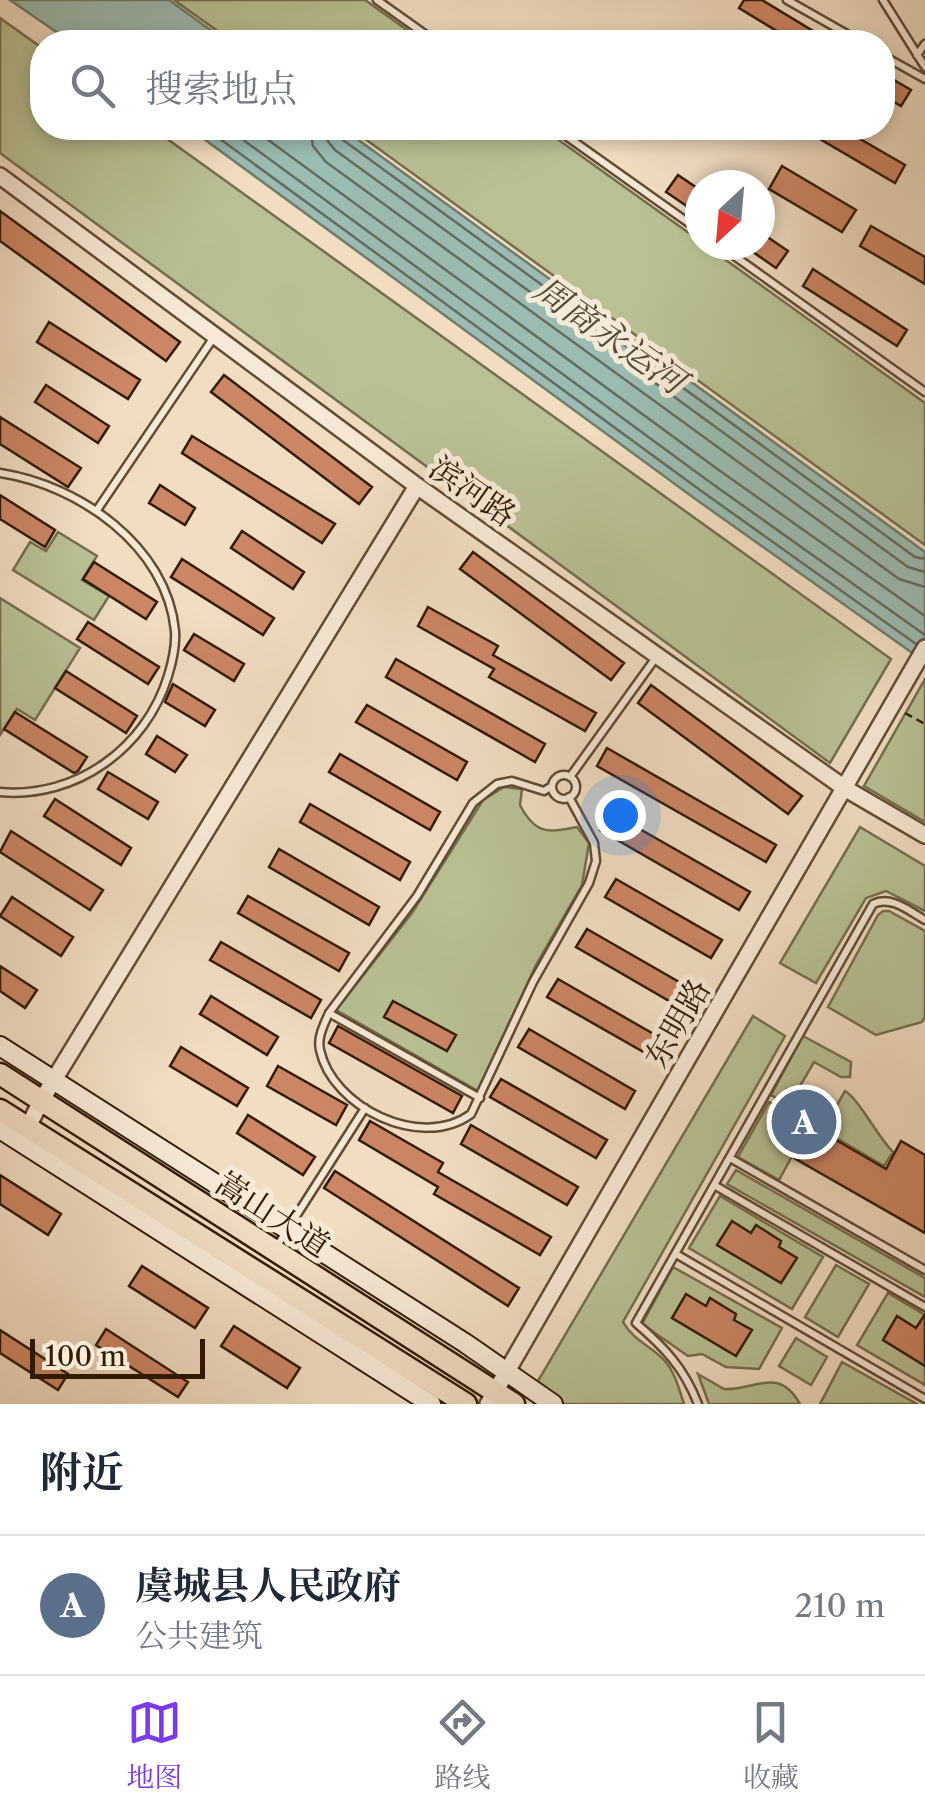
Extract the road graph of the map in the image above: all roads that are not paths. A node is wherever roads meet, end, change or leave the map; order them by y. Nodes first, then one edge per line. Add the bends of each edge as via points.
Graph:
1 (376, 0) edge
2 (787, 0) edge
3 (883, 0) edge
4 (419, 30) edge
5 (840, 30) edge
6 (925, 44) edge
7 (917, 55) junction
8 (895, 62) edge
9 (925, 67) edge
10 (925, 79) edge
11 (572, 140) edge
12 (0, 176) edge
13 (685, 221) edge
14 (740, 260) edge
15 (215, 335) junction
16 (925, 392) edge
17 (0, 474) edge
18 (418, 486) junction
19 (98, 510) junction
20 (925, 648) edge
21 (657, 655) junction
22 (570, 777) junction
23 (552, 786) junction
24 (846, 788) junction
25 (0, 792) edge
26 (569, 798) junction
27 (925, 835) edge
28 (925, 920) edge
29 (330, 1013) junction
30 (0, 1046) edge
31 (0, 1074) edge
32 (53, 1080) junction
33 (480, 1098) junction
34 (41, 1100) junction
35 (365, 1108) junction
36 (0, 1110) edge
37 (28, 1128) junction
38 (0, 1129) edge
39 (730, 1158) junction
40 (714, 1185) junction
41 (288, 1230) junction
42 (274, 1250) junction
43 (676, 1254) junction
44 (925, 1270) edge
45 (925, 1307) edge
46 (496, 1390) edge
47 (925, 1399) edge
48 (430, 1404) edge
49 (466, 1404) edge
50 (514, 1404) edge
51 (553, 1404) edge
52 (698, 1404) edge

1 - 4 lane
2 - 5 lane
3 - 7 lane
6 - 7 lane
7 - 9 lane
8 - 10 lane
11 - 13 lane
12 - 15 street, 滨河路
14 - 16 lane
15 - 18 street, 滨河路
15 - 19 lane
17 - 19 lane
18 - 21 street, 滨河路
18 - 32 street
19 - 25 lane via 152,569 166,598 175,632 162,694 138,734 103,766 45,790
20 - 24 street, 东明路
21 - 22 lane
21 - 24 street, 滨河路
22 - 23 lane via 558,776
22 - 26 lane via 576,788
23 - 26 lane via 557,797
23 - 29 lane via 544,791 512,781 498,784 473,803 417,896
24 - 27 street, 滨河路
24 - 46 street, 东明路
26 - 33 lane via 594,843 596,862
28 - 39 lane via 893,902 873,904
29 - 33 lane
29 - 35 lane via 320,1050 342,1088
30 - 32 main road
31 - 34 main road, 嵩山大道
32 - 34 street
32 - 41 main road
33 - 35 lane via 457,1125 438,1129 394,1124
34 - 37 street
34 - 42 main road, 嵩山大道
35 - 41 lane
36 - 37 main road, 嵩山大道
37 - 49 main road, 嵩山大道
38 - 48 main road
39 - 40 lane
39 - 44 lane
40 - 43 lane
40 - 45 lane
41 - 42 lane
41 - 46 main road via 465,1343
42 - 46 main road, 嵩山大道
43 - 47 lane
43 - 52 lane via 636,1323 670,1352
46 - 50 main road, 嵩山大道
46 - 51 main road

